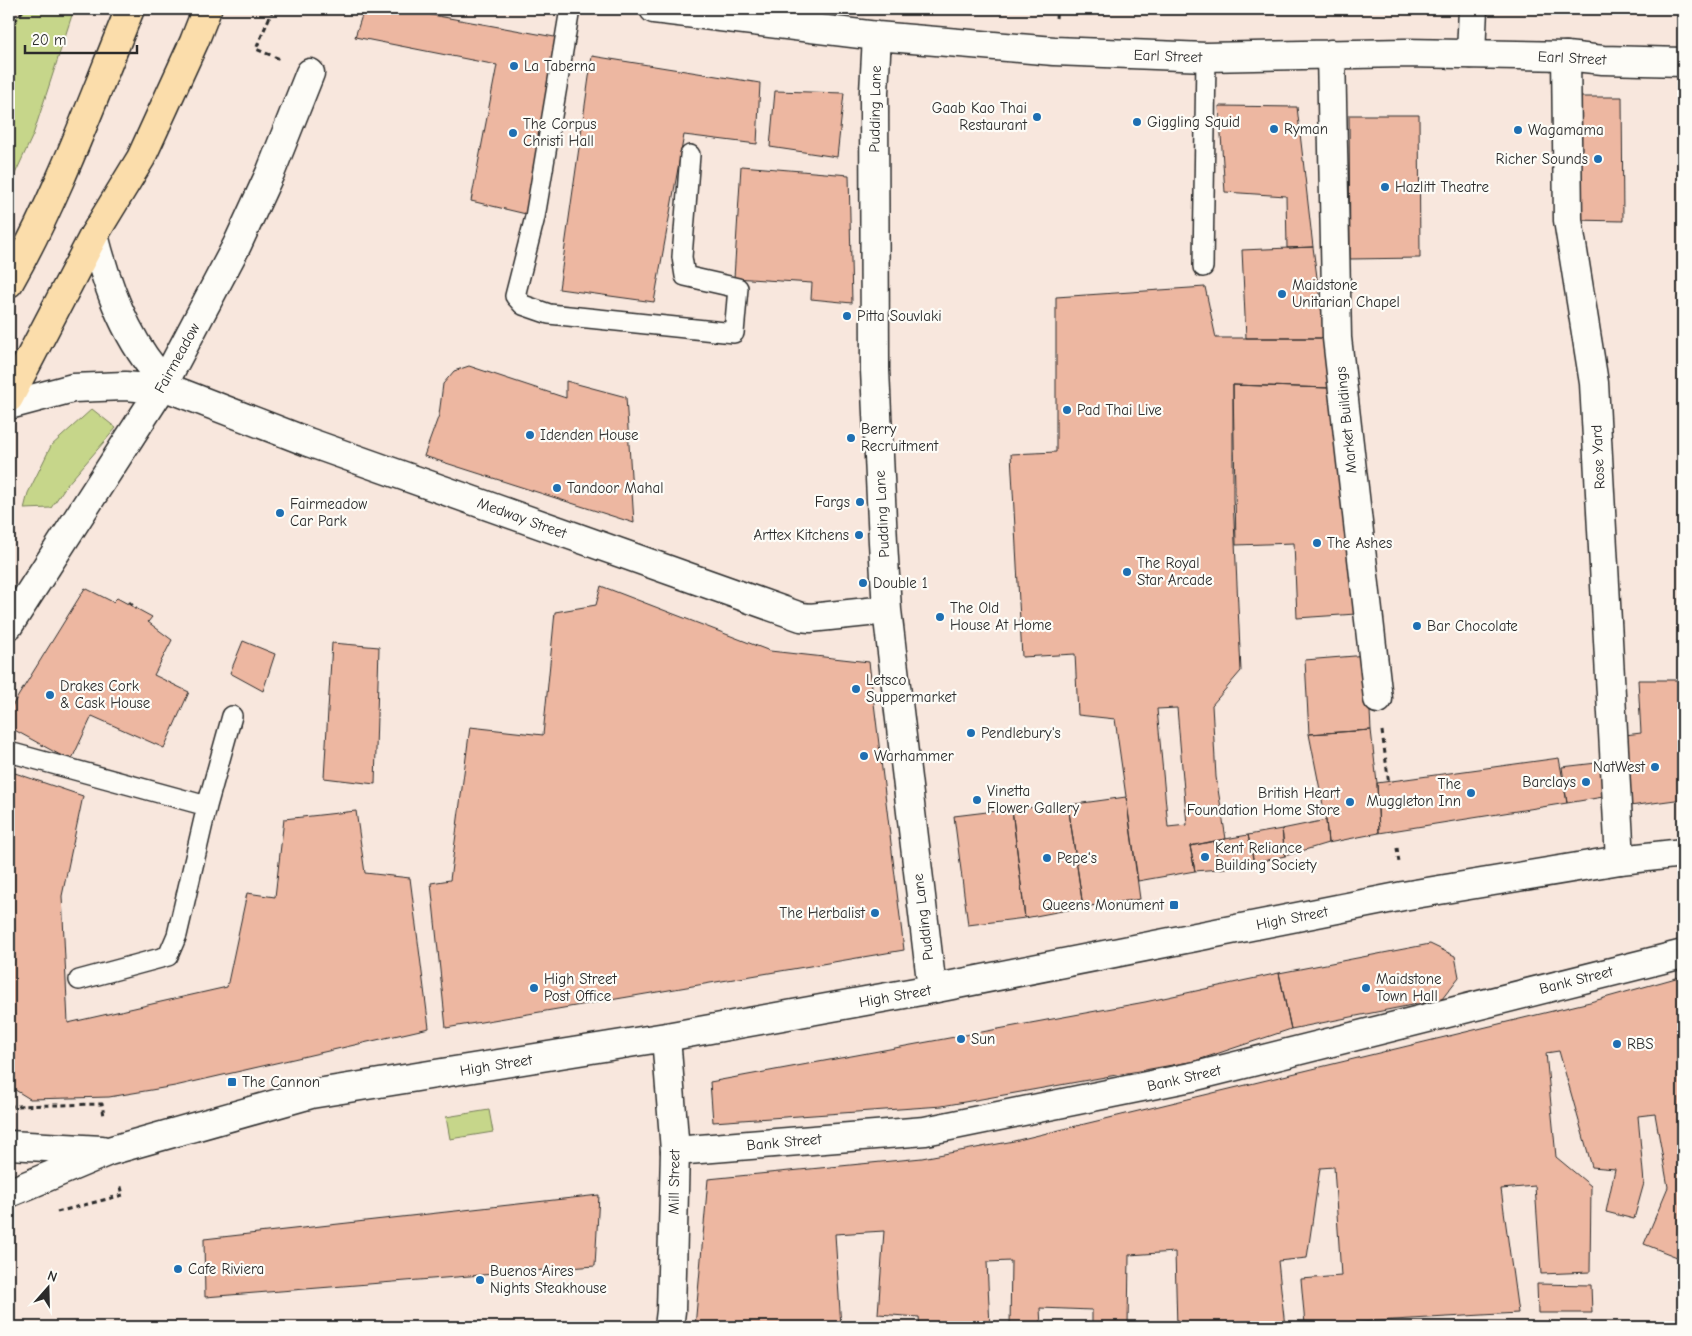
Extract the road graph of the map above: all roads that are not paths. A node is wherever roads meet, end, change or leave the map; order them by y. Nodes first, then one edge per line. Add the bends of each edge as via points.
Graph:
1 (130, 9) edge
2 (206, 9) edge
3 (570, 9) edge
4 (654, 9) edge
5 (1474, 9) edge
6 (877, 36) junction
7 (1331, 54) junction
8 (1471, 54) junction
9 (1566, 56) junction
10 (1206, 57) junction
11 (1683, 62) edge
12 (310, 73) dead end
13 (690, 155) dead end
14 (94, 235) junction
15 (1203, 267) dead end
16 (9, 283) edge
17 (163, 386) junction
18 (9, 398) edge
19 (9, 405) edge
20 (888, 610) junction
21 (9, 625) edge
22 (1378, 699) road end
23 (232, 716) dead end
24 (9, 752) edge
25 (208, 806) junction
26 (1683, 853) edge
27 (1620, 860) junction
28 (1683, 954) edge
29 (79, 980) dead end
30 (932, 989) junction
31 (666, 1037) junction
32 (9, 1145) edge
33 (110, 1151) junction
34 (675, 1151) junction
35 (9, 1193) edge
36 (669, 1327) edge

1 - 16 highway via 63,173
2 - 14 highway via 142,158
3 - 13 lane via 535,217 515,296 523,305 549,314 734,333 738,288 685,276 682,257
4 - 6 street, Earl Street
5 - 8 street
6 - 10 street, Earl Street via 1054,51
6 - 20 street, Pudding Lane via 874,92 875,370
7 - 8 street, Earl Street
7 - 10 street, Earl Street
7 - 22 street, Market Buildings via 1337,338
8 - 9 street, Earl Street
9 - 11 street, Earl Street
9 - 27 street, Rose Yard via 1568,220 1594,383
10 - 15 lane
12 - 17 street, Fairmeadow via 237,246
14 - 17 street via 123,320
14 - 18 highway
17 - 19 street, Medway Street via 72,388
17 - 20 street, Medway Street via 308,442 801,617
17 - 21 street, Fairmeadow
20 - 30 street, Pudding Lane
23 - 25 lane
24 - 25 lane
25 - 29 lane via 177,936 168,956
26 - 27 street, High Street
27 - 30 street, High Street via 1403,896
28 - 34 street, Bank Street via 1196,1076 925,1131
30 - 31 street, High Street
31 - 33 street, High Street via 311,1094
31 - 34 street, Mill Street
32 - 33 street, High Street
33 - 35 street, High Street
34 - 36 street, Mill Street

